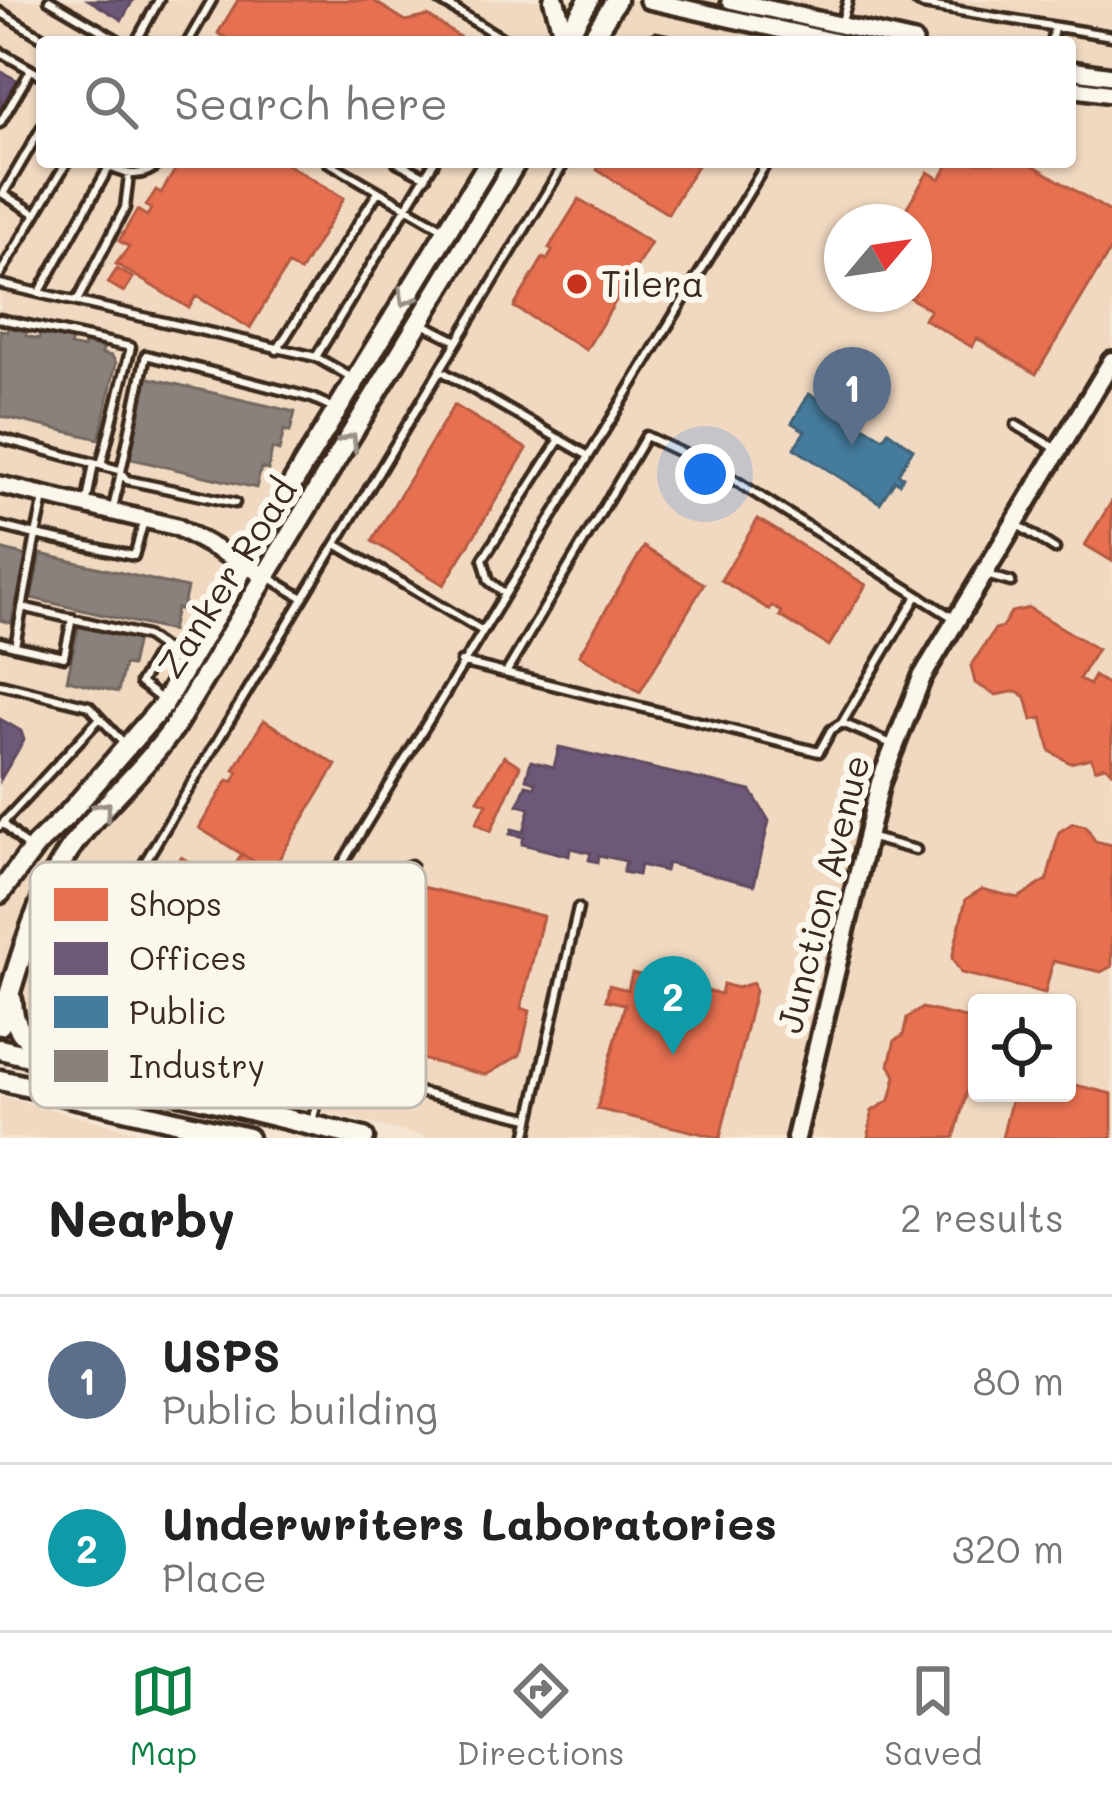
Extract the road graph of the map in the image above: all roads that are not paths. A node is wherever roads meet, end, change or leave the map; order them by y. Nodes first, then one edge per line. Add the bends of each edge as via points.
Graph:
1 (50, 0) edge
2 (159, 0) edge
3 (212, 0) edge
4 (439, 0) edge
5 (554, 0) edge
6 (589, 0) edge
7 (616, 0) edge
8 (649, 0) edge
9 (730, 0) edge
10 (848, 0) edge
11 (915, 0) edge
12 (946, 0) edge
13 (941, 8) junction
14 (0, 12) edge
15 (1054, 29) junction
16 (40, 36) edge
17 (111, 36) edge
18 (139, 36) edge
19 (191, 36) edge
20 (498, 36) edge
21 (563, 36) edge
22 (566, 36) edge
23 (594, 36) edge
24 (821, 36) edge
25 (826, 36) edge
26 (832, 36) edge
27 (1052, 36) edge
28 (1112, 36) edge
29 (0, 52) edge
30 (32, 70) junction
31 (1076, 71) edge
32 (36, 72) edge
33 (1112, 76) edge
34 (1076, 89) edge
35 (1112, 94) edge
36 (0, 123) edge
37 (36, 137) edge
38 (63, 168) edge
39 (103, 168) edge
40 (112, 168) edge
41 (154, 168) edge
42 (338, 168) edge
43 (409, 168) edge
44 (431, 168) edge
45 (485, 168) edge
46 (512, 168) edge
47 (561, 168) edge
48 (763, 168) edge
49 (129, 175) junction
50 (426, 177) junction
51 (378, 192) junction
52 (408, 210) junction
53 (36, 214) junction
54 (447, 231) junction
55 (0, 274) edge
56 (0, 284) edge
57 (40, 292) junction
58 (77, 301) junction
59 (0, 319) edge
60 (421, 323) junction
61 (457, 341) junction
62 (277, 350) junction
63 (316, 357) junction
64 (1112, 361) edge
65 (440, 370) junction
66 (356, 380) junction
67 (338, 410) junction
68 (1016, 425) dead end
69 (0, 438) edge
70 (560, 440) junction
71 (1058, 450) junction
72 (589, 456) junction
73 (97, 464) junction
74 (118, 470) junction
75 (0, 485) edge
76 (44, 495) junction
77 (235, 503) dead end
78 (86, 505) junction
79 (112, 510) junction
80 (145, 518) junction
81 (1013, 522) junction
82 (0, 526) edge
83 (36, 535) junction
84 (336, 544) junction
85 (1055, 549) dead end
86 (246, 563) junction
87 (982, 574) junction
88 (267, 577) junction
89 (1011, 583) dead end
90 (504, 593) junction
91 (918, 595) junction
92 (302, 598) junction
93 (22, 607) junction
94 (72, 618) junction
95 (955, 619) junction
96 (481, 630) junction
97 (0, 642) edge
98 (15, 646) junction
99 (161, 647) junction
100 (461, 662) junction
101 (186, 665) junction
102 (506, 674) junction
103 (0, 684) edge
104 (165, 702) junction
105 (100, 718) junction
106 (842, 723) junction
107 (895, 746) junction
108 (128, 748) junction
109 (2, 825) edge
110 (867, 837) junction
111 (31, 850) junction
112 (916, 850) dead end
113 (61, 862) edge
114 (144, 862) edge
115 (342, 862) edge
116 (0, 893) edge
117 (578, 908) dead end
118 (30, 932) edge
119 (12, 983) junction
120 (0, 1025) edge
121 (30, 1044) edge
122 (0, 1048) edge
123 (30, 1055) edge
124 (0, 1080) edge
125 (30, 1087) edge
126 (426, 1094) edge
127 (120, 1108) edge
128 (243, 1108) edge
129 (315, 1108) edge
130 (529, 1118) junction
131 (311, 1125) junction
132 (248, 1138) edge
133 (364, 1138) edge
134 (526, 1138) edge
135 (796, 1138) edge

1 - 17 lane
2 - 18 lane
3 - 19 lane
4 - 20 lane
5 - 21 main road
6 - 22 main road
7 - 23 main road
8 - 24 street
9 - 25 street
10 - 26 lane
11 - 13 lane
12 - 13 lane
13 - 15 lane
14 - 16 lane
15 - 27 lane
15 - 28 lane
29 - 30 lane
30 - 32 lane
30 - 36 lane
31 - 33 street
34 - 35 street
37 - 53 lane via 3,194
38 - 53 lane
39 - 57 lane
40 - 49 lane
41 - 49 lane
42 - 51 lane
43 - 50 lane
44 - 50 lane
45 - 54 main road, Zanker Road
46 - 60 main road, Zanker Road
47 - 61 lane
48 - 72 lane
49 - 58 lane via 125,208
50 - 52 lane
51 - 52 lane
51 - 62 lane
52 - 54 lane
52 - 63 lane
53 - 55 lane
54 -> 66 main road, Zanker Road
56 - 57 lane
57 - 58 lane
58 - 62 lane
59 - 73 lane via 131,347
60 - 61 lane
88 -> 60 main road, Zanker Road
61 - 65 lane
62 - 63 lane
63 - 66 lane
64 - 71 main road, Junction Avenue
65 - 70 lane
65 - 84 lane
66 - 67 main road, Zanker Road
67 - 74 lane via 146,355
67 - 86 main road, Zanker Road
68 - 71 lane
69 - 73 lane
70 - 72 lane
70 - 90 lane via 483,559 489,581
71 - 81 main road, Junction Avenue
72 - 90 lane
73 - 74 lane
73 - 78 lane
74 - 77 lane via 127,480
74 - 79 lane
75 - 76 street
76 - 78 street
76 - 83 lane
78 - 79 street
79 - 80 street
80 - 83 lane via 134,556
80 - 86 street
81 - 85 lane
81 - 87 main road, Junction Avenue
82 - 83 lane
83 - 93 lane
84 - 92 lane
84 - 96 lane
86 - 88 street
86 - 101 main road, Zanker Road
87 - 89 lane
87 - 95 main road, Junction Avenue
88 - 92 lane
113 -> 88 main road, Zanker Road via 155,754
90 - 96 lane
91 - 95 lane
91 - 102 lane via 720,471 646,436
91 - 106 lane
92 - 114 lane
93 - 94 lane
93 - 98 lane
94 - 98 lane via 64,657
94 - 99 lane via 146,635
95 - 107 main road, Junction Avenue
96 - 100 lane
97 - 98 lane
99 - 101 lane
99 - 104 lane via 140,683
100 - 102 lane
100 - 115 lane
101 - 104 main road, Zanker Road
102 - 106 lane via 819,752
103 - 105 lane via 89,706
104 - 108 main road, Zanker Road
105 - 108 lane
105 - 109 lane
106 - 107 lane
107 - 110 main road, Junction Avenue
108 - 111 main road, Zanker Road
109 - 111 lane
110 - 112 lane
110 - 135 main road, Junction Avenue
111 - 116 main road, Zanker Road
117 - 130 lane
119 -> 118 main road, Zanker Road
119 - 120 main road, Zanker Road
119 - 121 main road via 13,1014
122 - 123 main road
124 - 125 main road
126 - 130 lane
127 - 132 main road
128 - 131 main road
129 - 131 lane
130 - 134 lane
131 - 133 main road

